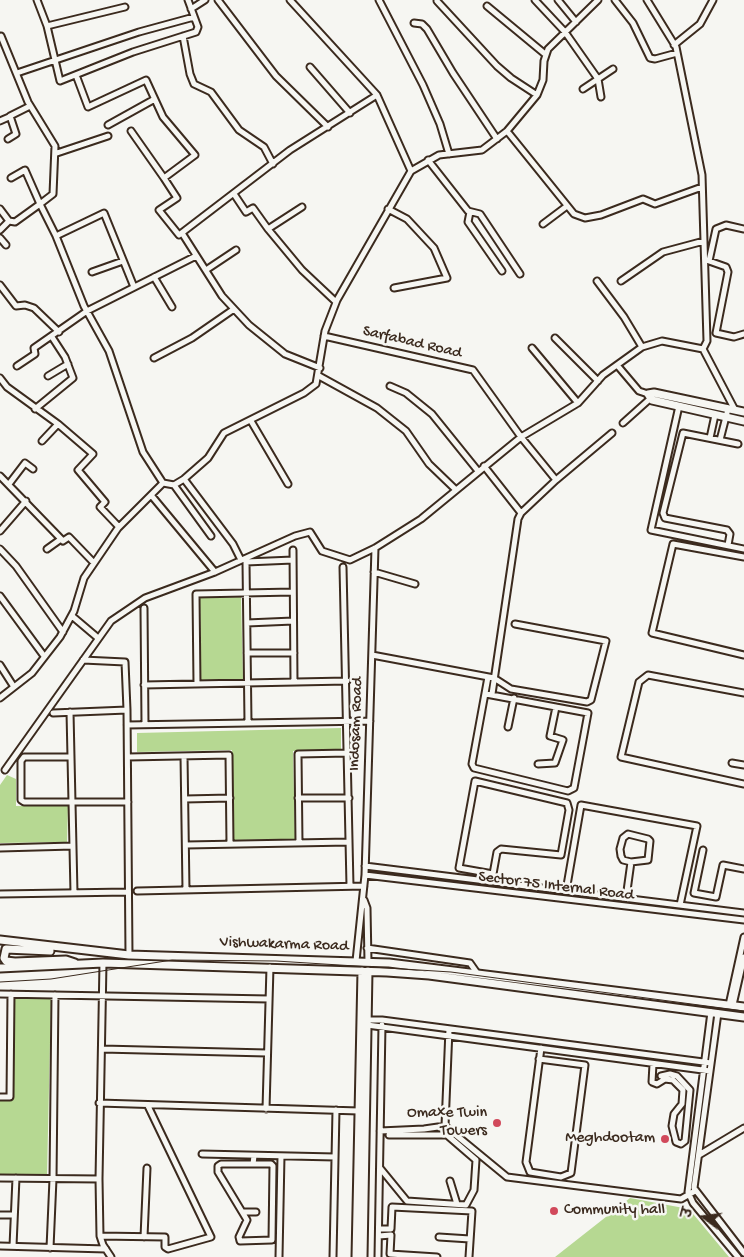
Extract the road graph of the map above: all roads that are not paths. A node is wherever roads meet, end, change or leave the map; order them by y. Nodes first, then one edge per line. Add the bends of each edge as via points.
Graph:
1 (37, 0) edge
2 (188, 0) edge
3 (205, 0) edge
4 (218, 0) edge
5 (290, 0) edge
6 (379, 0) edge
7 (536, 0) edge
8 (558, 0) edge
9 (598, 0) edge
10 (615, 0) edge
11 (647, 0) edge
12 (713, 0) edge
13 (437, 1) dead end
14 (487, 6) dead end
15 (125, 7) dead end
16 (192, 9) junction
17 (194, 17) junction
18 (576, 22) junction
19 (414, 23) dead end
20 (47, 26) junction
21 (566, 32) junction
22 (0, 35) edge
23 (183, 36) junction
24 (674, 45) junction
25 (677, 53) junction
26 (546, 54) junction
27 (55, 60) junction
28 (310, 67) dead end
29 (612, 69) dead end
30 (17, 73) junction
31 (76, 75) junction
32 (598, 79) junction
33 (583, 89) dead end
34 (377, 95) junction
35 (538, 95) junction
36 (601, 97) dead end
37 (154, 100) junction
38 (30, 106) junction
39 (350, 113) junction
40 (9, 117) junction
41 (0, 121) edge
42 (108, 125) dead end
43 (328, 127) junction
44 (130, 131) dead end
45 (507, 131) junction
46 (108, 136) dead end
47 (8, 139) dead end
48 (497, 139) junction
49 (57, 153) junction
50 (450, 154) junction
51 (428, 160) junction
52 (273, 164) junction
53 (411, 171) junction
54 (12, 178) dead end
55 (164, 178) junction
56 (702, 187) junction
57 (234, 194) junction
58 (40, 204) junction
59 (567, 206) junction
60 (302, 207) dead end
61 (0, 209) edge
62 (388, 209) junction
63 (470, 212) junction
64 (9, 222) junction
65 (544, 224) dead end
66 (268, 229) junction
67 (744, 229) edge
68 (0, 230) edge
69 (182, 233) junction
70 (56, 236) junction
71 (0, 238) edge
72 (704, 242) junction
73 (6, 245) dead end
74 (236, 250) dead end
75 (196, 256) junction
76 (123, 260) junction
77 (206, 270) junction
78 (502, 271) dead end
79 (92, 272) dead end
80 (520, 274) dead end
81 (154, 277) junction
82 (597, 281) dead end
83 (621, 281) dead end
84 (0, 285) edge
85 (134, 287) junction
86 (394, 288) dead end
87 (336, 302) junction
88 (172, 307) dead end
89 (234, 309) junction
90 (87, 311) junction
91 (59, 332) junction
92 (744, 334) edge
93 (324, 336) junction
94 (52, 337) junction
95 (555, 338) dead end
96 (642, 347) junction
97 (532, 348) dead end
98 (703, 349) junction
99 (154, 358) dead end
100 (68, 364) junction
101 (617, 364) junction
102 (17, 366) dead end
103 (320, 368) junction
104 (48, 376) dead end
105 (319, 376) junction
106 (0, 378) edge
107 (598, 381) junction
108 (390, 386) dead end
109 (651, 396) junction
110 (578, 404) junction
111 (679, 406) junction
112 (35, 408) junction
113 (732, 409) junction
114 (744, 412) edge
115 (715, 415) junction
116 (725, 417) junction
117 (251, 421) junction
118 (744, 421) edge
119 (623, 423) dead end
120 (58, 424) junction
121 (612, 433) dead end
122 (521, 437) junction
123 (710, 438) junction
124 (720, 440) junction
125 (42, 441) dead end
126 (738, 444) dead end
127 (484, 466) junction
128 (33, 469) dead end
129 (478, 471) junction
130 (0, 476) edge
131 (184, 479) junction
132 (556, 480) junction
133 (8, 484) junction
134 (163, 484) junction
135 (288, 484) dead end
136 (174, 486) junction
137 (455, 489) junction
138 (151, 495) junction
139 (26, 501) junction
140 (521, 513) junction
141 (119, 527) junction
142 (0, 531) edge
143 (211, 536) dead end
144 (61, 539) junction
145 (728, 546) junction
146 (375, 548) junction
147 (0, 549) edge
148 (47, 549) dead end
149 (744, 549) edge
150 (292, 550) dead end
151 (744, 557) edge
152 (241, 560) junction
153 (293, 560) junction
154 (94, 563) junction
155 (343, 567) dead end
156 (215, 572) junction
157 (374, 572) junction
158 (415, 584) dead end
159 (293, 592) junction
160 (247, 593) junction
161 (0, 596) edge
162 (144, 608) dead end
163 (72, 616) junction
164 (293, 621) junction
165 (247, 623) junction
166 (515, 624) dead end
167 (63, 632) junction
168 (98, 638) junction
169 (294, 652) junction
170 (247, 653) junction
171 (372, 654) junction
172 (744, 655) edge
173 (44, 656) junction
174 (83, 660) junction
175 (0, 665) edge
176 (491, 677) junction
177 (346, 681) junction
178 (294, 682) junction
179 (248, 683) junction
180 (197, 684) junction
181 (144, 685) junction
182 (14, 687) junction
183 (744, 693) edge
184 (489, 694) junction
185 (0, 698) edge
186 (514, 698) junction
187 (556, 707) junction
188 (127, 710) junction
189 (70, 712) junction
190 (53, 713) dead end
191 (348, 720) junction
192 (370, 721) junction
193 (248, 722) junction
194 (145, 724) junction
195 (127, 725) junction
196 (508, 727) dead end
197 (348, 753) junction
198 (184, 756) junction
199 (71, 757) junction
200 (128, 757) junction
201 (732, 763) dead end
202 (538, 764) dead end
203 (744, 765) edge
204 (5, 770) dead end
205 (744, 784) edge
206 (230, 798) junction
207 (298, 798) junction
208 (349, 798) junction
209 (185, 799) junction
210 (72, 802) junction
211 (128, 802) junction
212 (349, 842) junction
213 (299, 843) junction
214 (230, 844) junction
215 (186, 845) junction
216 (73, 846) junction
217 (0, 848) edge
218 (703, 850) dead end
219 (631, 862) junction
220 (365, 866) junction
221 (744, 869) edge
222 (493, 874) junction
223 (365, 875) junction
224 (492, 882) junction
225 (350, 886) junction
226 (364, 886) junction
227 (186, 890) junction
228 (137, 891) dead end
229 (566, 891) junction
230 (128, 892) junction
231 (74, 893) junction
232 (0, 894) edge
233 (716, 897) junction
234 (626, 898) junction
235 (364, 900) junction
236 (680, 905) junction
237 (714, 910) junction
238 (744, 913) edge
239 (744, 920) edge
240 (744, 937) edge
241 (0, 940) edge
242 (368, 948) junction
243 (76, 950) junction
244 (129, 955) junction
245 (744, 957) edge
246 (356, 961) junction
247 (368, 962) junction
248 (103, 963) junction
249 (77, 964) junction
250 (270, 967) junction
251 (0, 968) edge
252 (365, 971) junction
253 (477, 973) junction
254 (567, 985) junction
255 (586, 987) junction
256 (0, 994) edge
257 (11, 994) junction
258 (567, 994) junction
259 (55, 995) junction
260 (102, 996) junction
261 (585, 996) junction
262 (269, 999) junction
263 (731, 1005) junction
264 (744, 1007) edge
265 (715, 1013) junction
266 (744, 1017) edge
267 (382, 1020) junction
268 (367, 1022) junction
269 (382, 1027) junction
270 (449, 1029) junction
271 (449, 1036) junction
272 (540, 1048) junction
273 (102, 1049) junction
274 (596, 1049) junction
275 (267, 1052) junction
276 (595, 1056) junction
277 (539, 1059) junction
278 (705, 1062) junction
279 (712, 1063) junction
280 (653, 1064) junction
281 (662, 1065) junction
282 (704, 1070) junction
283 (710, 1072) junction
284 (652, 1075) junction
285 (661, 1077) junction
286 (0, 1097) edge
287 (100, 1103) junction
288 (148, 1106) junction
289 (266, 1109) junction
290 (678, 1109) junction
291 (336, 1110) junction
292 (359, 1111) junction
293 (689, 1112) junction
294 (445, 1126) junction
295 (744, 1128) edge
296 (380, 1131) junction
297 (389, 1136) dead end
298 (202, 1154) dead end
299 (700, 1155) junction
300 (246, 1156) junction
301 (254, 1156) junction
302 (281, 1156) junction
303 (335, 1157) junction
304 (246, 1164) junction
305 (253, 1164) junction
306 (146, 1168) dead end
307 (380, 1168) junction
308 (0, 1178) edge
309 (16, 1178) junction
310 (53, 1179) junction
311 (99, 1179) junction
312 (450, 1181) dead end
313 (695, 1191) junction
314 (689, 1196) junction
315 (457, 1204) junction
316 (243, 1212) junction
317 (256, 1212) dead end
318 (0, 1215) edge
319 (14, 1216) junction
320 (379, 1229) junction
321 (391, 1229) junction
322 (391, 1235) junction
323 (100, 1236) junction
324 (379, 1236) junction
325 (144, 1237) junction
326 (439, 1237) dead end
327 (470, 1239) junction
328 (272, 1240) junction
329 (280, 1240) junction
330 (0, 1246) edge
331 (13, 1246) junction
332 (50, 1248) junction
333 (106, 1249) junction
334 (744, 1253) edge
335 (111, 1257) edge
336 (279, 1257) edge
337 (333, 1257) edge
338 (356, 1257) edge
339 (363, 1257) edge
340 (378, 1257) edge
341 (437, 1257) edge
342 (469, 1257) edge
343 (738, 1257) edge

1 - 20 street
2 - 16 street
3 - 16 street
4 - 43 street via 276,76
5 - 34 street
6 - 50 street via 423,86
7 - 21 street
8 - 18 street
9 - 18 street
10 - 25 street via 635,28 650,58
11 - 24 street
12 - 24 street via 697,28
13 - 35 street via 497,66
14 - 26 street
15 - 20 street
16 - 17 street
17 - 23 street via 197,31
17 - 27 street
18 - 21 street
19 - 48 street via 427,29
20 - 27 street
21 - 26 street
21 - 32 street
22 - 30 street
23 - 31 street
23 - 52 street via 194,84 211,92 239,130 264,147
24 - 25 street
25 - 56 street
26 - 35 street
27 - 30 street
27 - 31 street via 60,81
28 - 39 street
29 - 32 street
30 - 38 street
31 - 37 street via 88,107 146,80
32 - 33 street
32 - 36 street
34 - 39 street
34 - 53 street
35 - 45 street
37 - 42 street
37 - 55 street via 163,117 194,155
38 - 40 street
38 - 49 street via 54,142
39 - 43 street
40 - 41 street
40 - 47 street via 11,129 16,134
43 - 52 street
44 - 55 street
45 - 48 street
45 - 59 street
46 - 49 street
48 - 50 street via 482,150
49 - 58 street via 53,194
50 - 51 street
51 - 53 street
51 - 63 street
52 - 57 street
53 - 62 street
54 - 58 street via 25,170
55 - 69 street via 177,198 159,210 179,236
56 - 59 street via 655,204 643,199 585,218 574,214
56 - 72 street
57 - 66 street via 246,212 253,208
57 - 69 street
58 - 64 street via 18,220
58 - 70 street
59 - 65 street
60 - 66 street
61 - 64 street
62 - 86 street via 406,219 434,248 448,278
62 - 87 street
63 - 78 street via 468,222
63 - 80 street via 480,214
64 - 68 street
66 - 87 street via 302,270
67 - 92 street via 726,224 716,229 709,261 726,267 728,272 716,333 734,337
69 - 75 street
70 - 76 street via 104,213
70 - 90 street
71 - 73 street
72 - 83 street via 663,252
72 - 98 street via 707,341
74 - 77 street
75 - 77 street
75 - 81 street
76 - 79 street
76 - 85 street
77 - 89 street
81 - 85 street
81 - 88 street
82 - 96 street
84 - 91 street via 16,306 34,308
85 - 90 street
87 - 93 street
89 - 99 street via 192,338
89 - 103 street via 285,354
90 - 91 street
90 - 134 street via 109,351 143,452
91 - 94 street
93 - 103 street
93 - 122 street, Sarfabad Road via 473,370
94 - 100 street
94 - 102 street via 34,348 35,354
95 - 107 street
96 - 98 street via 662,341
96 - 101 street
97 - 110 street
98 - 113 street
100 - 104 street
100 - 112 street via 73,378
101 - 107 street
101 - 109 street via 639,391
103 - 105 street
105 - 117 street via 316,384 304,394
105 - 137 street via 377,408 406,431 429,464
106 - 112 street
107 - 110 street
108 - 129 street via 406,393 432,414
109 - 111 main road
109 - 113 main road
109 - 119 street
110 - 122 street
111 - 115 main road
111 - 145 street via 651,530
112 - 120 street
113 - 114 main road
113 - 116 street
115 - 116 main road
115 - 123 street
116 - 118 main road
116 - 124 street
117 - 131 street via 224,433 208,458
117 - 135 street
120 - 125 street
120 - 141 street via 93,454 78,470 105,502 100,507
121 - 132 street
122 - 127 street
122 - 132 street, Sarfabad Road
123 - 124 street
123 - 145 street via 686,432 681,435 663,515 727,530 730,534
124 - 126 street
127 - 129 street
127 - 140 street
128 - 133 street via 25,463
129 - 137 street
130 - 133 street
131 - 136 street
131 - 152 street via 233,544
132 - 140 street
133 - 139 street
134 - 136 street
134 - 138 street
136 - 143 street
137 - 146 street via 421,519
138 - 141 street
138 - 156 street
139 - 142 street
139 - 144 street
140 - 176 street via 516,526
141 - 154 street
144 - 148 street
144 - 154 street via 69,537
145 - 149 street
146 - 152 street via 350,560 322,550 310,532
146 - 157 street, Indosam Road
147 - 167 street
150 - 153 street
151 - 172 street via 673,544 652,633
152 - 156 street
153 - 159 street
153 - 160 street via 246,562
154 - 163 street via 84,578
155 - 177 street
156 - 168 street via 145,598 111,621
157 - 158 street
157 - 171 street, Indosam Road
159 - 160 street
159 - 164 street
160 - 165 street
160 - 180 street via 196,594
161 - 173 street
162 - 181 street
163 - 167 street
163 - 168 street
164 - 165 street
164 - 169 street
165 - 170 street
166 - 176 street via 606,641 590,700 511,689
167 - 173 street
168 - 174 street
169 - 170 street
169 - 178 street
170 - 179 street
171 - 176 street
171 - 192 street, Indosam Road
173 - 182 street via 32,673
174 - 188 street via 125,662
174 - 204 street
175 - 182 street
176 - 184 street
177 - 178 street
177 - 191 street
178 - 179 street
179 - 180 street
179 - 193 street
180 - 181 street
181 - 194 street
182 - 185 street
183 - 205 street via 648,675 639,682 621,757
184 - 186 street
184 - 187 street via 472,764 474,768 568,791 574,788 588,713
186 - 187 street
186 - 196 street
187 - 202 street via 550,736 563,740 555,762
188 - 189 street
188 - 195 street
189 - 190 street
189 - 199 street
191 - 192 street
191 - 193 street
191 - 197 street
192 - 220 street, Indosam Road
193 - 194 street
194 - 195 street
195 - 200 street
197 - 207 street via 298,754
197 - 208 street
198 - 200 street
198 - 206 street via 229,755
198 - 209 street
199 - 210 street
199 - 210 street via 24,758 21,761 21,800
200 - 211 street
201 - 203 street
206 - 209 street
206 - 214 street
207 - 208 street
207 - 213 street
208 - 212 street
209 - 215 street
210 - 211 street
210 - 216 street
211 - 230 street
212 - 213 street
212 - 225 street
213 - 214 street
214 - 215 street
215 - 227 street
216 - 217 street
216 - 231 street
218 - 233 street via 694,893
219 - 219 street via 621,856 623,838 628,834 648,838 648,860
219 - 234 street
220 - 223 street, Indosam Road
220 - 224 street, Sector 75 Internal Road
221 - 233 street via 723,865
222 - 222 street via 459,868 475,781 567,803 569,810 561,855 501,849 497,852
222 - 224 street
223 - 226 street, Indosam Road
223 - 239 street, Sector 75 Internal Road
224 - 229 street, Sector 75 Internal Road
225 - 226 street
225 - 227 street
226 - 235 street, Indosam Road
227 - 228 street
229 - 234 street, Sector 75 Internal Road
229 - 236 street via 581,805 697,826
230 - 231 street
230 - 244 street
231 - 232 street
233 - 237 street
234 - 236 street, Sector 75 Internal Road
235 - 242 street, Indosam Road
235 - 246 street, Indosam Road
236 - 237 street, Sector 75 Internal Road
237 - 238 street, Sector 75 Internal Road
240 - 263 street
241 - 243 main road, Vishwakarma Road
242 - 247 street, Indosam Road
242 - 253 street via 470,963
243 - 244 main road, Vishwakarma Road
243 - 249 main road via 14,948 6,949 4,958 15,962 66,960
244 - 246 main road, Vishwakarma Road
245 - 263 street
246 - 247 main road, Vishwakarma Road
247 - 253 main road, Vishwakarma Road
248 - 249 main road, Vishwakarma Road
248 - 250 main road, Vishwakarma Road
248 - 260 street
249 - 251 main road, Vishwakarma Road
250 - 252 main road, Vishwakarma Road
250 - 262 street
252 - 258 main road, Vishwakarma Road
252 - 268 main road
252 - 292 main road
253 - 254 main road, Vishwakarma Road
254 - 255 main road, Vishwakarma Road
254 - 258 main road
255 - 261 main road via 583,990
255 - 263 main road, Vishwakarma Road
256 - 257 street
257 - 259 street
257 - 286 street via 10,1097
258 - 261 main road, Vishwakarma Road
259 - 260 street
259 - 310 street
260 - 262 street
260 - 273 street
261 - 265 main road, Vishwakarma Road
262 - 275 street
263 - 264 main road, Vishwakarma Road
265 - 266 main road, Vishwakarma Road
265 - 278 street
265 - 279 street
267 - 268 street
267 - 269 street
267 - 270 street
268 - 269 street
268 - 339 main road
269 - 271 street
269 - 296 street
270 - 271 street
270 - 274 street
271 - 272 street
271 - 294 street
272 - 276 street
272 - 277 street
273 - 275 street
273 - 287 street
274 - 276 street
274 - 278 street
275 - 289 street
276 - 280 street
277 - 277 street via 586,1065 571,1173 561,1177 530,1172 526,1162
278 - 279 street
278 - 282 street
279 - 283 street
280 - 281 street
280 - 284 street
281 - 282 street
281 - 285 street
282 - 283 street
282 - 314 street
283 - 299 street
284 - 285 street via 655,1073
284 - 285 street via 651,1080 657,1084
285 - 290 street via 681,1086 683,1096
285 - 293 street via 674,1075 686,1084 690,1094
287 - 288 street
287 - 311 street
288 - 289 street
288 - 325 street via 211,1237 168,1249 165,1248 165,1237
289 - 291 street
290 - 293 street
290 - 293 street via 672,1126 679,1144 685,1141
291 - 292 street
291 - 303 street
292 - 338 main road
294 - 296 street
294 - 314 street via 507,1177 681,1199
295 - 299 street
296 - 307 street
297 - 315 street via 447,1135 476,1160 474,1190 466,1205
298 - 300 street
299 - 313 street
300 - 301 street
300 - 304 street
301 - 302 street
301 - 305 street
302 - 303 street
302 - 329 street
303 - 337 street
304 - 305 street
304 - 316 street via 218,1166 218,1172
305 - 328 street via 273,1166
306 - 325 street
307 - 315 street via 407,1201
307 - 320 street
308 - 309 street
309 - 310 street
309 - 319 street
310 - 311 street
310 - 332 street
311 - 323 street
312 - 315 street
313 - 314 street
313 - 334 street
314 - 343 street
316 - 317 street
316 - 328 street via 247,1220 240,1241
318 - 319 street
319 - 331 street
320 - 321 street
320 - 324 street
321 - 322 street
321 - 327 street via 392,1207 472,1211
322 - 324 street
322 - 341 street via 390,1254
323 - 325 street
323 - 333 street
324 - 340 street
326 - 327 street
327 - 342 street
328 - 329 street
329 - 336 street
330 - 331 street
331 - 332 street
332 - 333 street
333 - 335 street

